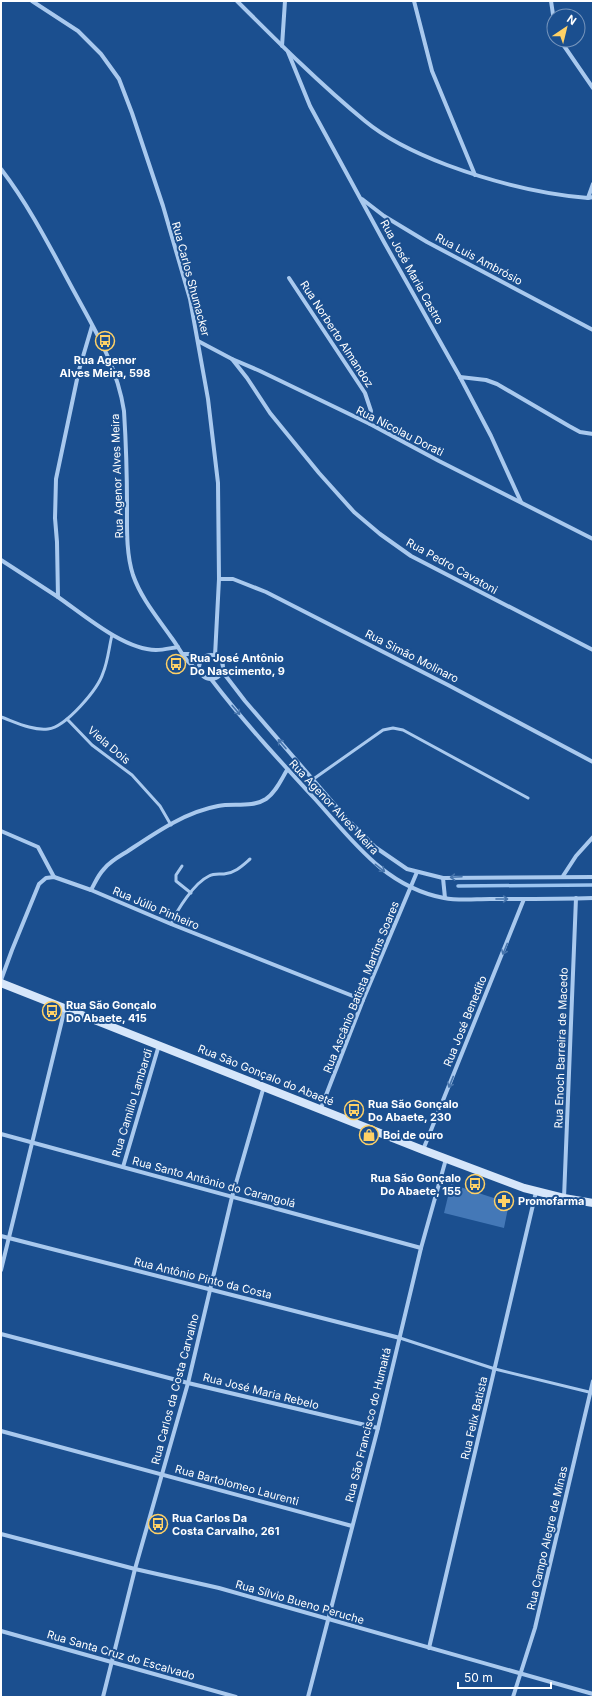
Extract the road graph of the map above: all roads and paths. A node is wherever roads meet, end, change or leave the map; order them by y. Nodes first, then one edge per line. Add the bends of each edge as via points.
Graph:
1 (32, 1) edge
2 (237, 1) edge
3 (285, 1) edge
4 (414, 1) edge
5 (282, 46) junction
6 (566, 48) edge
7 (288, 52) junction
8 (593, 88) edge
9 (1, 170) edge
10 (475, 175) junction
11 (593, 184) edge
12 (360, 197) junction
13 (593, 197) edge
14 (588, 198) junction
15 (289, 278) dead end
16 (92, 326) junction
17 (593, 330) edge
18 (198, 341) junction
19 (232, 359) junction
20 (460, 377) junction
21 (370, 424) junction
22 (593, 434) edge
23 (521, 502) junction
24 (593, 539) edge
25 (1, 560) edge
26 (219, 579) junction
27 (58, 597) junction
28 (112, 634) junction
29 (178, 647) junction
30 (593, 650) edge
31 (183, 654) junction
32 (215, 656) junction
33 (201, 660) junction
34 (200, 671) junction
35 (222, 671) junction
36 (211, 679) junction
37 (1, 717) edge
38 (67, 719) junction
39 (593, 762) edge
40 (287, 770) junction
41 (312, 780) junction
42 (528, 798) dead end
43 (170, 825) junction
44 (1, 831) edge
45 (593, 838) edge
46 (250, 859) dead end
47 (182, 866) dead end
48 (417, 872) junction
49 (563, 876) junction
50 (593, 877) edge
51 (54, 878) junction
52 (443, 878) junction
53 (412, 887) junction
54 (91, 890) junction
55 (191, 893) junction
56 (445, 898) junction
57 (576, 898) junction
58 (593, 898) edge
59 (524, 899) junction
60 (171, 924) junction
61 (1, 981) edge
62 (363, 1000) junction
63 (65, 1007) junction
64 (159, 1044) junction
65 (264, 1086) junction
66 (321, 1108) junction
67 (1, 1134) edge
68 (31, 1142) junction
69 (423, 1150) junction
70 (446, 1158) junction
71 (123, 1167) junction
72 (536, 1192) junction
73 (232, 1197) junction
74 (564, 1198) junction
75 (593, 1203) edge
76 (1, 1236) edge
77 (9, 1238) junction
78 (422, 1248) junction
79 (1, 1270) edge
80 (210, 1290) junction
81 (1, 1334) edge
82 (400, 1338) junction
83 (494, 1369) junction
84 (593, 1381) edge
85 (188, 1383) junction
86 (592, 1393) edge
87 (378, 1428) junction
88 (1, 1431) edge
89 (162, 1473) junction
90 (352, 1526) junction
91 (1, 1534) edge
92 (135, 1569) junction
93 (328, 1620) junction
94 (1, 1631) edge
95 (429, 1648) junction
96 (112, 1662) junction
97 (521, 1674) junction
98 (593, 1694) edge
99 (103, 1697) edge
100 (236, 1697) edge
101 (308, 1697) edge
102 (513, 1697) edge

1 - 18 street, Rua Carlos Shumacker via 78,31 119,79 163,206 190,299
2 - 5 street
3 - 5 street
4 - 10 street via 432,72
5 - 7 street
6 - 8 street
7 - 10 street via 380,132 416,153
7 - 12 street, Rua José Maria Castro via 310,106
9 - 16 street, Rua Agenor Alves Meira via 51,249
10 - 14 street via 540,192
11 - 14 street
12 - 17 street, Rua Luis Ambrósio via 384,216 427,242
12 - 20 street, Rua José Maria Castro
13 - 14 street
15 - 21 street, Rua Norberto Almandoz via 365,393 371,411
16 - 27 street via 79,370 56,479
16 - 29 street, Rua Agenor Alves Meira via 109,357 121,394 126,436 127,533 133,574 154,614
18 - 19 street, Rua Nicolau Dorati
18 - 26 street, Rua Carlos Shumacker via 218,483
19 - 21 street, Rua Nicolau Dorati
19 - 30 street, Rua Pedro Cavatoni via 270,413 319,473 354,512 380,534 411,556
20 - 22 street via 497,384 580,432
20 - 23 street, Rua José Maria Castro
21 - 23 street, Rua Nicolau Dorati
23 - 24 street, Rua Nicolau Dorati
25 - 27 street
26 - 32 street, Rua Carlos Shumacker
26 - 39 street, Rua Simão Molinaro via 233,579 266,592
27 - 28 street
28 - 29 street via 144,649
28 - 38 lane via 100,681
29 - 31 street, Rua Agenor Alves Meira
31 - 33 street
31 - 34 street, Rua Agenor Alves Meira via 188,663
32 - 33 street via 207,656
32 - 35 street via 222,664
33 - 34 street
34 - 36 street via 204,677
35 - 36 street via 220,675
41 -> 35 street, Rua Agenor Alves Meira via 244,701
36 -> 40 street, Rua Agenor Alves Meira
37 - 38 lane via 35,728 48,729
38 - 43 lane, Viela Dois via 92,745 132,775 160,806
40 - 43 street via 272,794 264,800 202,810
40 -> 53 street, Rua Agenor Alves Meira via 370,860 392,877
41 - 42 lane via 383,730 393,728 403,730
41 - 48 street, Rua Agenor Alves Meira via 375,847 407,869
43 - 54 street via 110,863 99,875
44 - 51 street via 38,847
45 - 49 street via 576,856
46 - 55 lane via 234,871 209,876
47 - 55 lane via 176,875 176,881
48 - 52 street, Rua Agenor Alves Meira
48 - 53 street, Rua Ascânio Batista Martins Soares
49 - 50 street, Rua Agenor Alves Meira
49 -> 52 street, Rua Agenor Alves Meira
51 - 54 street, Rua Júlio Pinheiro
51 - 61 street via 46,878 39,884
52 - 56 street
53 - 56 street, Rua Agenor Alves Meira
53 - 62 street, Rua Ascânio Batista Martins Soares
54 - 60 street, Rua Júlio Pinheiro
55 - 60 lane
56 -> 59 street, Rua Agenor Alves Meira
57 - 58 street, Rua Agenor Alves Meira
57 - 59 street, Rua Agenor Alves Meira
57 - 74 street, Rua Enoch Barreira de Macedo
59 -> 69 street, Rua José Benedito
60 - 62 street, Rua Júlio Pinheiro
61 - 63 street, Rua São Gonçalo do Abaeté
62 - 66 street, Rua Ascânio Batista Martins Soares
63 - 64 street, Rua São Gonçalo do Abaeté
63 - 68 street
64 - 65 street, Rua São Gonçalo do Abaeté
64 - 71 street, Rua Camillo Lambardi
65 - 66 street, Rua São Gonçalo do Abaeté
65 - 73 street, Rua Carlos da Costa Carvalho
66 - 69 street, Rua São Gonçalo do Abaeté
67 - 68 street, Rua Santo Antônio do Carangolá
68 - 71 street, Rua Santo Antônio do Carangolá
68 - 77 street
69 - 70 street, Rua São Gonçalo do Abaeté
70 - 72 street, Rua São Gonçalo do Abaeté
70 - 78 street, Rua São Francisco do Humaitá
71 - 73 street, Rua Santo Antônio do Carangolá
72 - 74 street, Rua São Gonçalo do Abaeté
72 - 83 street, Rua Felix Batista
73 - 78 street, Rua Santo Antônio do Carangolá
73 - 80 street, Rua Carlos da Costa Carvalho
74 - 75 street, Rua São Gonçalo do Abaeté
76 - 77 street, Rua Antônio Pinto da Costa
77 - 79 street
77 - 80 street, Rua Antônio Pinto da Costa
78 - 82 street, Rua São Francisco do Humaitá
80 - 82 street, Rua Antônio Pinto da Costa
80 - 85 street, Rua Carlos da Costa Carvalho
81 - 85 street, Rua José Maria Rebelo
82 - 83 lane
82 - 87 street, Rua São Francisco do Humaitá
83 - 86 lane
83 - 95 street, Rua Felix Batista
84 - 86 street, Rua Campo Alegre de Minas
85 - 87 street, Rua José Maria Rebelo
85 - 89 street, Rua Carlos da Costa Carvalho
86 - 97 street, Rua Campo Alegre de Minas via 535,1628
87 - 90 street, Rua São Francisco do Humaitá
88 - 89 street, Rua Bartolomeo Laurenti
89 - 90 street, Rua Bartolomeo Laurenti
89 - 92 street, Rua Carlos da Costa Carvalho
90 - 93 street, Rua São Francisco do Humaitá
91 - 92 street, Rua Sílvio Bueno Peruche
92 - 93 street, Rua Sílvio Bueno Peruche via 219,1588
92 - 96 street, Rua Carlos da Costa Carvalho
93 - 95 street, Rua Sílvio Bueno Peruche
93 - 101 street, Rua São Francisco do Humaitá
94 - 96 street, Rua Santa Cruz do Escalvado
95 - 97 street, Rua Sílvio Bueno Peruche
96 - 99 street, Rua Carlos da Costa Carvalho
96 - 100 street, Rua Santa Cruz do Escalvado
97 - 98 street, Rua Sílvio Bueno Peruche
97 - 102 street, Rua Campo Alegre de Minas

